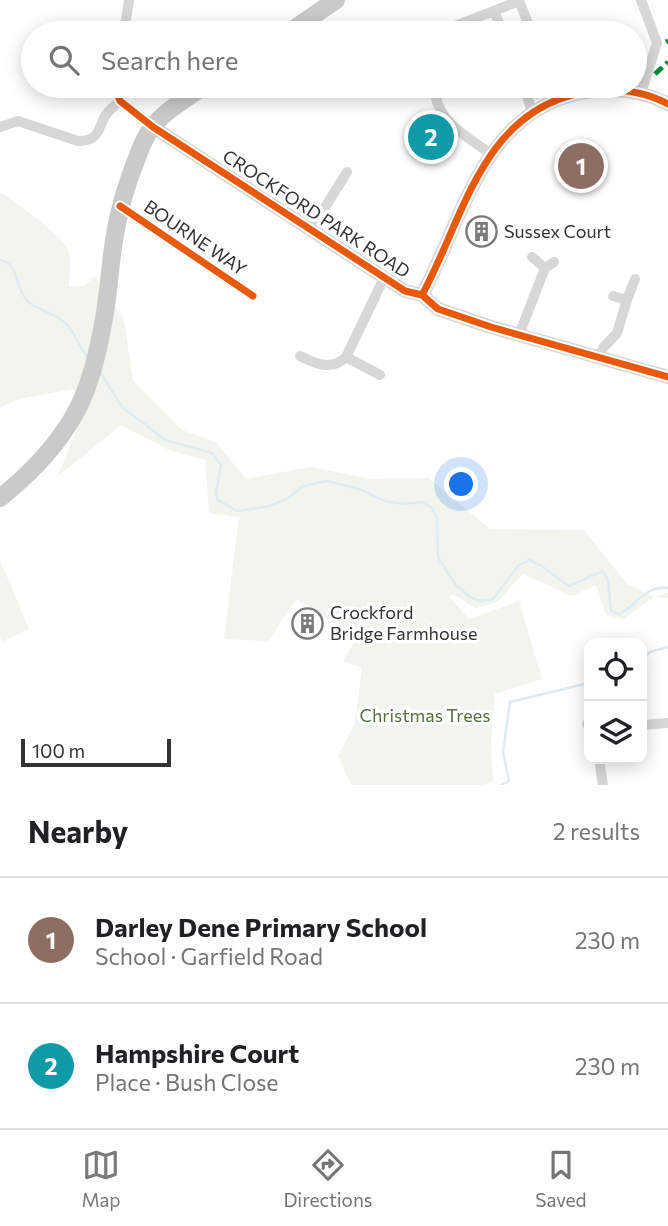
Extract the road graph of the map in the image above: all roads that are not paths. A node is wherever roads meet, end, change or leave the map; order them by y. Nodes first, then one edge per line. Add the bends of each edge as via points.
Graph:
1 (129, 0) edge
2 (336, 0) edge
3 (641, 0) edge
4 (494, 11) junction
5 (126, 21) edge
6 (305, 21) edge
7 (468, 21) edge
8 (498, 21) edge
9 (527, 21) edge
10 (647, 74) edge
11 (647, 95) edge
12 (118, 98) edge
13 (189, 98) edge
14 (436, 98) edge
15 (528, 98) edge
16 (562, 98) edge
17 (120, 101) junction
18 (668, 104) edge
19 (532, 112) junction
20 (0, 127) edge
21 (153, 127) junction
22 (490, 153) junction
23 (331, 174) dead end
24 (120, 206) junction
25 (311, 230) junction
26 (532, 257) dead end
27 (384, 278) junction
28 (635, 279) dead end
29 (422, 295) junction
30 (253, 296) dead end
31 (613, 296) dead end
32 (627, 300) junction
33 (519, 335) junction
34 (300, 356) dead end
35 (346, 357) junction
36 (600, 358) junction
37 (380, 374) dead end
38 (668, 377) edge
39 (0, 498) edge
40 (668, 723) edge
41 (647, 725) edge
42 (600, 764) edge
43 (603, 785) edge

1 - 5 street
2 - 6 main road
3 - 10 street via 657,43
4 - 7 street
4 - 8 street
4 - 9 street via 519,1
11 - 18 street
12 - 17 street
13 - 21 main road
14 - 22 street via 452,126
15 - 19 street
16 - 19 street
17 - 20 street via 108,112 99,134 87,141 18,121
17 - 21 street
19 - 22 street
21 - 24 main road
21 - 25 street, CROCKFORD PARK ROAD
22 - 29 street
23 - 25 street via 344,177
24 - 30 street, BOURNE WAY
24 - 39 main road via 101,331 79,407 43,457
25 - 27 street, CROCKFORD PARK ROAD
26 - 33 street via 549,265
27 - 29 street, CROCKFORD PARK ROAD
27 - 35 street
28 - 32 street
29 - 33 street, CROCKFORD PARK ROAD via 438,309
31 - 32 street
32 - 36 street via 617,333
33 - 36 street, CROCKFORD PARK ROAD
34 - 35 street via 329,365
35 - 37 street
36 - 38 street, CROCKFORD PARK ROAD
40 - 41 street
42 - 43 street

